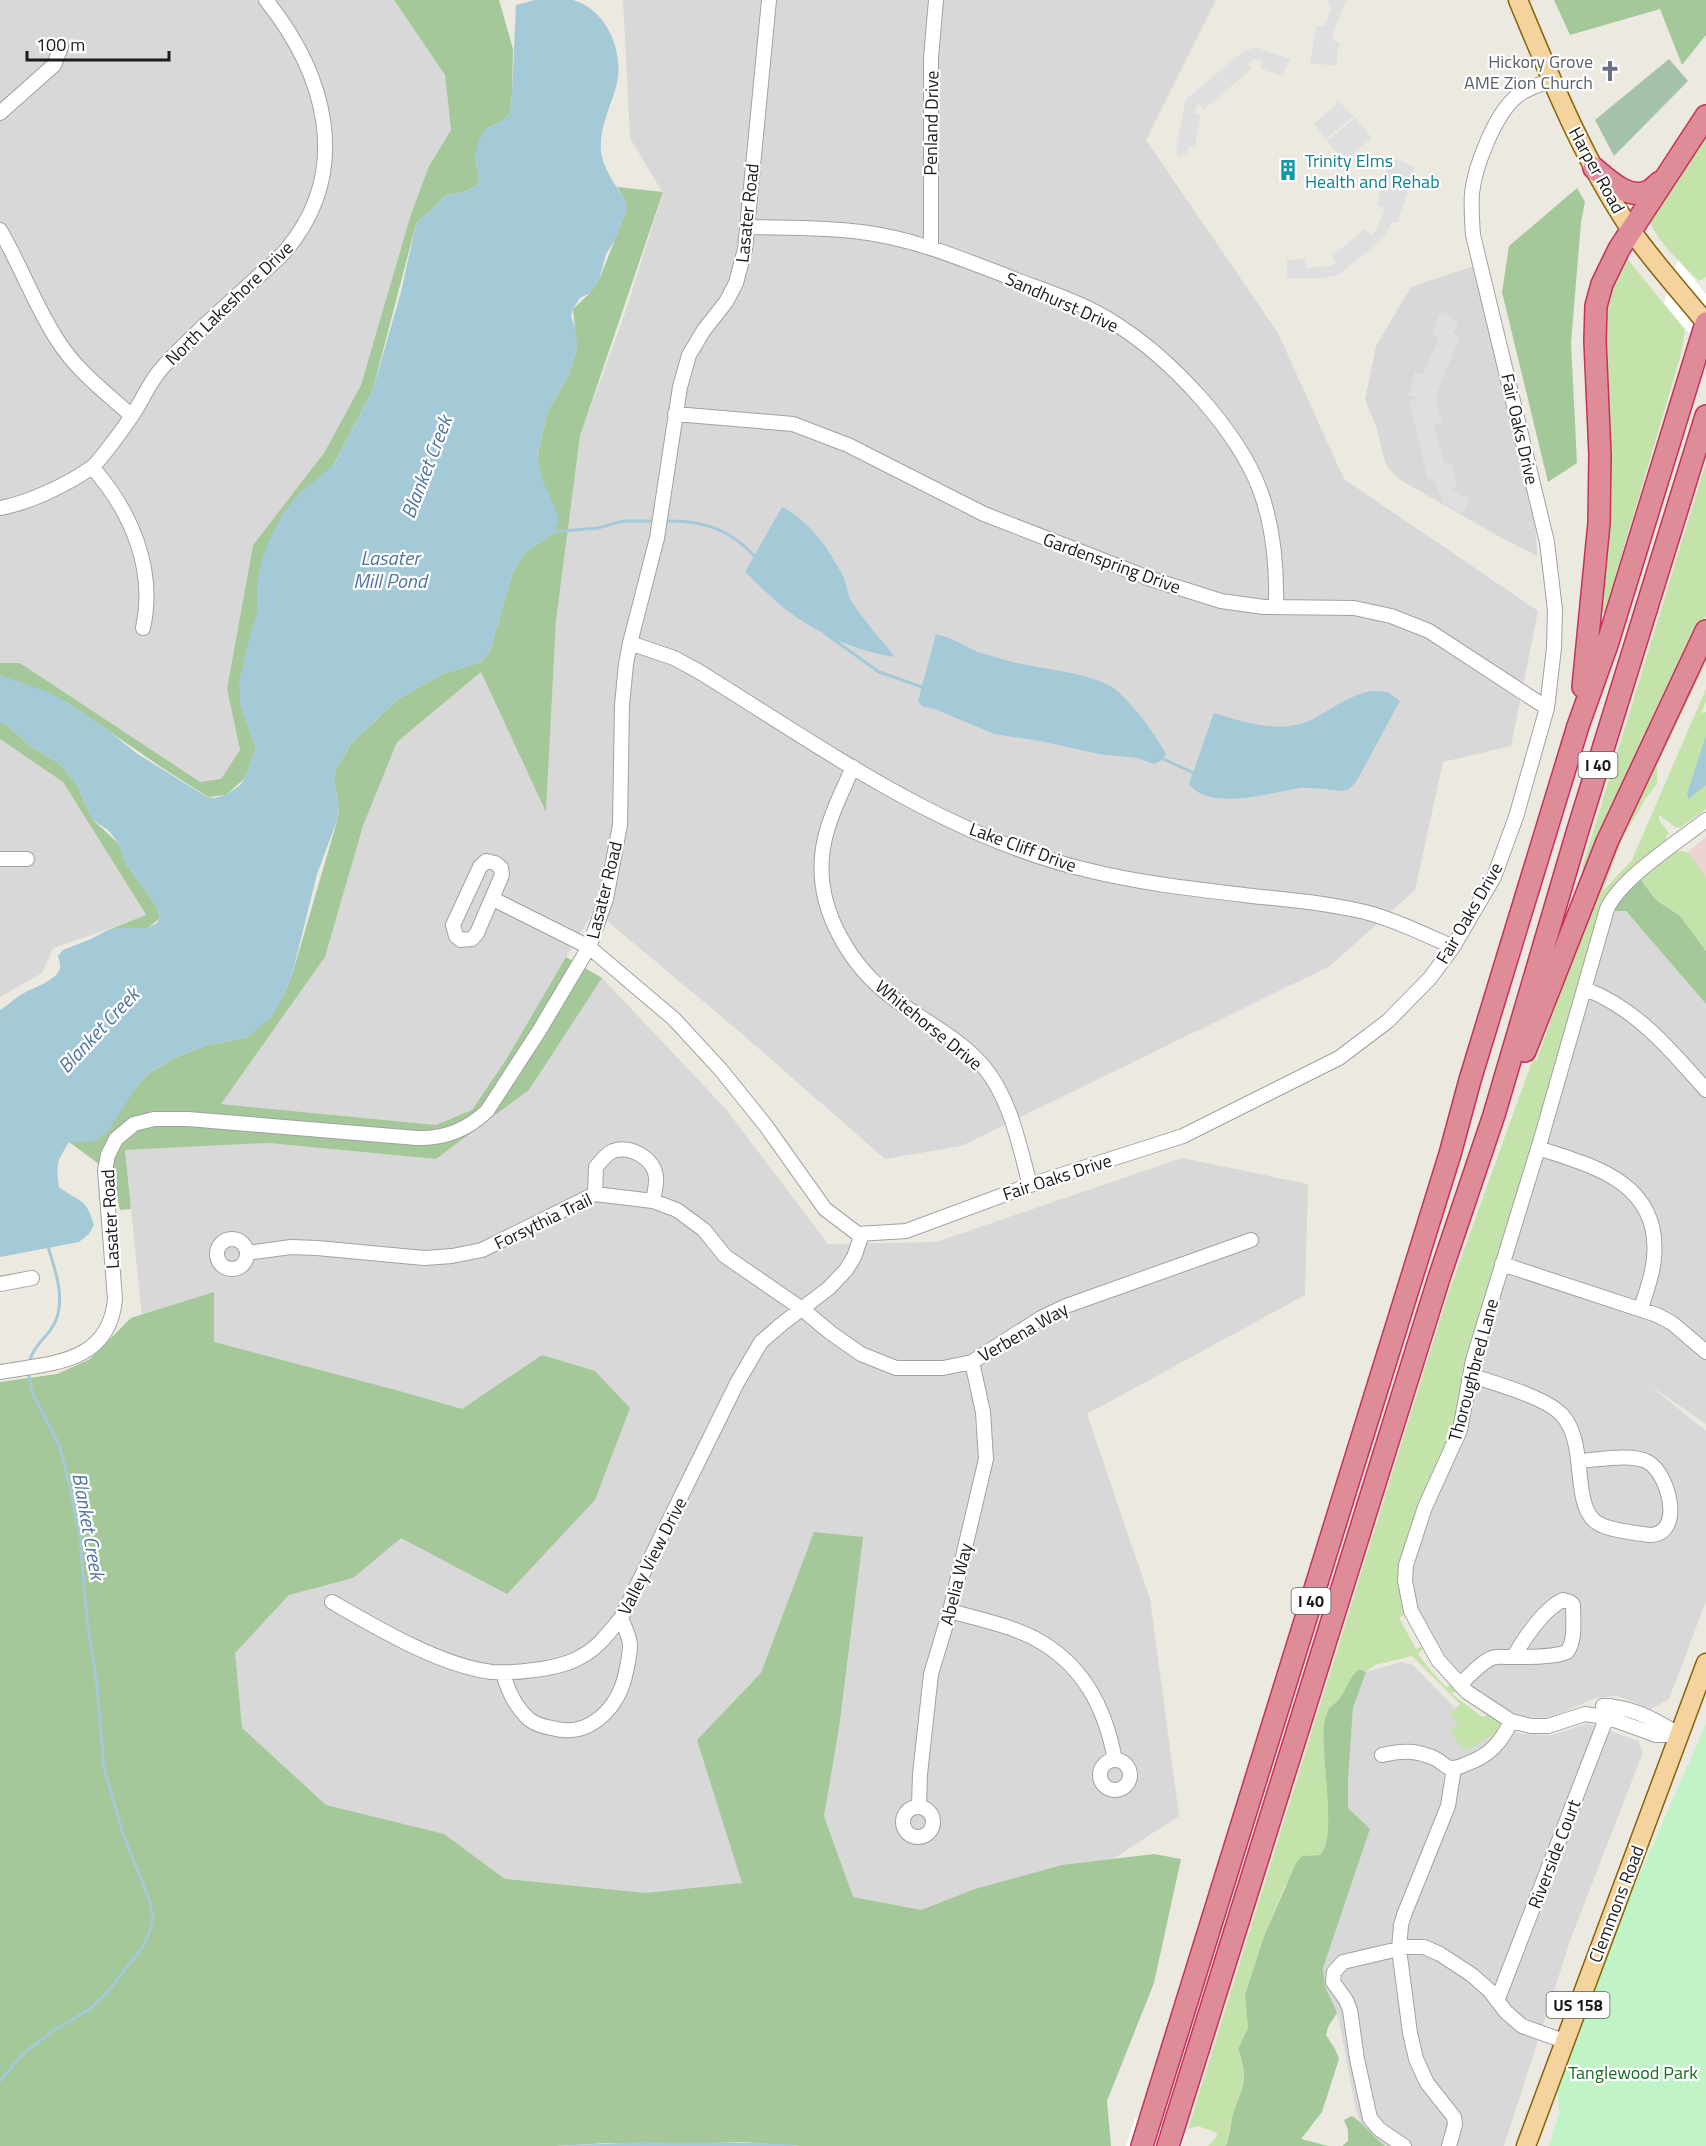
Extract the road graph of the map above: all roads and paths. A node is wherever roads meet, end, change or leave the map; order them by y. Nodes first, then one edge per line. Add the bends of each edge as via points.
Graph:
1 (267, 0) edge
2 (769, 0) edge
3 (936, 0) edge
4 (1518, 0) edge
5 (62, 47) dead end
6 (1551, 80) junction
7 (0, 113) edge
8 (1706, 116) edge
9 (1594, 168) junction
10 (1663, 179) junction
11 (747, 227) junction
12 (0, 230) edge
13 (1631, 230) junction
14 (931, 247) junction
15 (1706, 323) edge
16 (675, 414) junction
17 (132, 416) junction
18 (1706, 416) edge
19 (92, 467) junction
20 (0, 508) edge
21 (1276, 607) junction
22 (142, 628) dead end
23 (1706, 631) edge
24 (630, 643) junction
25 (1547, 708) junction
26 (1578, 726) junction
27 (853, 766) junction
28 (1706, 820) edge
29 (0, 859) edge
30 (27, 859) dead end
31 (493, 899) junction
32 (589, 947) junction
33 (1453, 947) junction
34 (1585, 989) junction
35 (1706, 1089) edge
36 (1494, 1115) junction
37 (1538, 1148) junction
38 (1030, 1185) junction
39 (595, 1194) junction
40 (653, 1201) junction
41 (862, 1233) junction
42 (1251, 1240) dead end
43 (247, 1253) dead end
44 (1503, 1264) junction
45 (32, 1278) dead end
46 (0, 1284) edge
47 (1641, 1308) junction
48 (802, 1309) junction
49 (1706, 1352) edge
50 (972, 1362) junction
51 (0, 1372) edge
52 (1470, 1375) junction
53 (1579, 1461) junction
54 (332, 1602) dead end
55 (951, 1611) junction
56 (621, 1618) junction
57 (1514, 1657) junction
58 (1706, 1663) edge
59 (503, 1672) junction
60 (1460, 1685) junction
61 (1701, 1686) edge
62 (1608, 1712) junction
63 (1511, 1721) junction
64 (1679, 1735) junction
65 (1382, 1755) dead end
66 (1116, 1760) dead end
67 (1454, 1768) junction
68 (919, 1806) dead end
69 (1399, 1949) junction
70 (1497, 2001) junction
71 (1564, 2041) junction
72 (1171, 2138) edge
73 (1142, 2146) edge
74 (1404, 2146) edge
75 (1449, 2146) edge
76 (1526, 2146) edge

1 - 17 street, North Lakeshore Drive via 300,51 315,82 323,113 324,168 315,204 286,250 158,373
2 - 11 street, Lasater Road
3 - 14 street, Penland Drive via 931,69
4 - 6 main road, Harper Road
5 - 7 street via 54,65
6 - 9 main road, Harper Road
6 - 25 street, Fair Oaks Drive via 1521,94 1503,112 1479,167 1471,212 1473,235 1551,565 1555,610
8 - 10 highway
9 - 10 highway via 1612,183 1638,193 1650,191
9 - 13 main road, Harper Road
10 - 13 highway
11 - 14 street, Sandhurst Drive via 862,232
11 - 16 street, Lasater Road via 746,249 736,283 689,355
12 - 17 street via 46,321 68,355
13 - 15 main road, Harper Road
13 - 26 highway via 1608,269 1596,306 1599,523
14 - 21 street, Sandhurst Drive via 1094,312 1132,334 1172,367 1216,416 1253,473 1273,541
15 - 26 highway, I 40
16 - 21 street, Gardenspring Drive via 793,424 848,445 984,514 1151,579 1221,601
16 - 24 street, Lasater Road via 657,537
17 - 19 street, North Lakeshore Drive
18 - 36 highway, I 40
19 - 20 street, North Lakeshore Drive via 29,501
19 - 22 street via 125,512 140,549 147,592
21 - 25 street, Gardenspring Drive via 1354,608 1391,616 1429,631
23 - 36 highway via 1607,842 1509,1093
24 - 27 street, Lake Cliff Drive via 698,671
24 - 32 street, Lasater Road via 622,705 620,825 606,899
25 - 33 street, Fair Oaks Drive via 1516,817 1494,877
26 - 73 highway, I 40
27 - 33 street, Lake Cliff Drive via 960,824 1018,849 1082,869 1150,884 1364,912
27 - 38 street, Whitehorse Drive via 822,855 823,884 832,918 853,957 873,980 984,1067 1004,1100
28 - 34 street, Thoroughbred Lane via 1615,894
29 - 30 street
31 - 31 street via 501,868 486,861 453,926 456,936 461,940 472,939
31 - 32 street
32 - 41 street via 674,1019 766,1126 825,1209 858,1234
32 - 51 street, Lasater Road via 487,1111 452,1134 417,1138 188,1119 142,1121 127,1128 112,1146 105,1170 115,1299 102,1337 77,1357
33 - 38 street, Fair Oaks Drive via 1430,978 1388,1021 1339,1058 1183,1136
34 - 35 street via 1634,1015
34 - 37 street, Thoroughbred Lane
36 - 72 highway, I 40 via 1439,1278
37 - 44 street, Thoroughbred Lane
37 - 47 street via 1615,1177 1640,1202 1650,1222 1654,1252 1652,1274
38 - 41 street, Fair Oaks Drive via 906,1231
39 - 40 street, Forsythia Trail
39 - 40 street via 596,1167 612,1152 625,1150 639,1153 652,1166 656,1177
39 - 43 street, Forsythia Trail via 482,1250 452,1256 424,1258 291,1247
40 - 48 street, Forsythia Trail via 677,1210 704,1230 725,1256
41 - 48 street, Valley View Drive via 846,1270
42 - 50 street, Verbena Way via 1066,1306
44 - 47 street
44 - 52 street, Thoroughbred Lane
45 - 46 street
47 - 49 street via 1672,1323
48 - 50 street, Verbena Way via 861,1354 896,1368 943,1368
48 - 56 street, Valley View Drive via 761,1342 736,1383
50 - 55 street, Abelia Way via 983,1412 986,1459
52 - 53 street via 1538,1399 1560,1412 1571,1428
52 - 60 street, Thoroughbred Lane via 1460,1430 1425,1507 1406,1565 1405,1581 1411,1611 1428,1644
53 - 53 street via 1583,1503 1595,1522 1649,1535 1665,1530 1670,1520 1667,1488 1653,1466 1631,1458
54 - 59 street, Valley View Drive via 452,1663
55 - 66 street via 1033,1638 1057,1653 1082,1676 1099,1703
55 - 68 street, Abelia Way via 931,1674
56 - 59 street, Valley View Drive via 583,1656 551,1668
56 - 59 street via 630,1643 625,1679 608,1711 581,1729 562,1731 531,1720 516,1702
57 - 57 street via 1567,1652 1572,1645 1573,1605 1563,1600 1554,1605
57 - 60 street via 1490,1659
58 - 61 main road, Clemmons Road / US 158
60 - 63 street, Thoroughbred Lane
61 - 64 main road, Clemmons Road / US 158
62 - 63 street, Thoroughbred Lane via 1594,1709 1548,1726
62 - 64 street via 1656,1735
62 - 70 street, Riverside Court
63 - 67 street via 1489,1753
64 - 71 main road, Clemmons Road / US 158
65 - 67 street via 1407,1750
67 - 69 street via 1448,1806 1404,1915
69 - 70 street via 1424,1947 1440,1954 1472,1975
69 - 74 street via 1342,1962 1333,1976 1350,2010 1372,2122
69 - 75 street via 1413,2050 1431,2090 1455,2121
70 - 71 street via 1522,2026
71 - 76 main road, Clemmons Road / US 158

